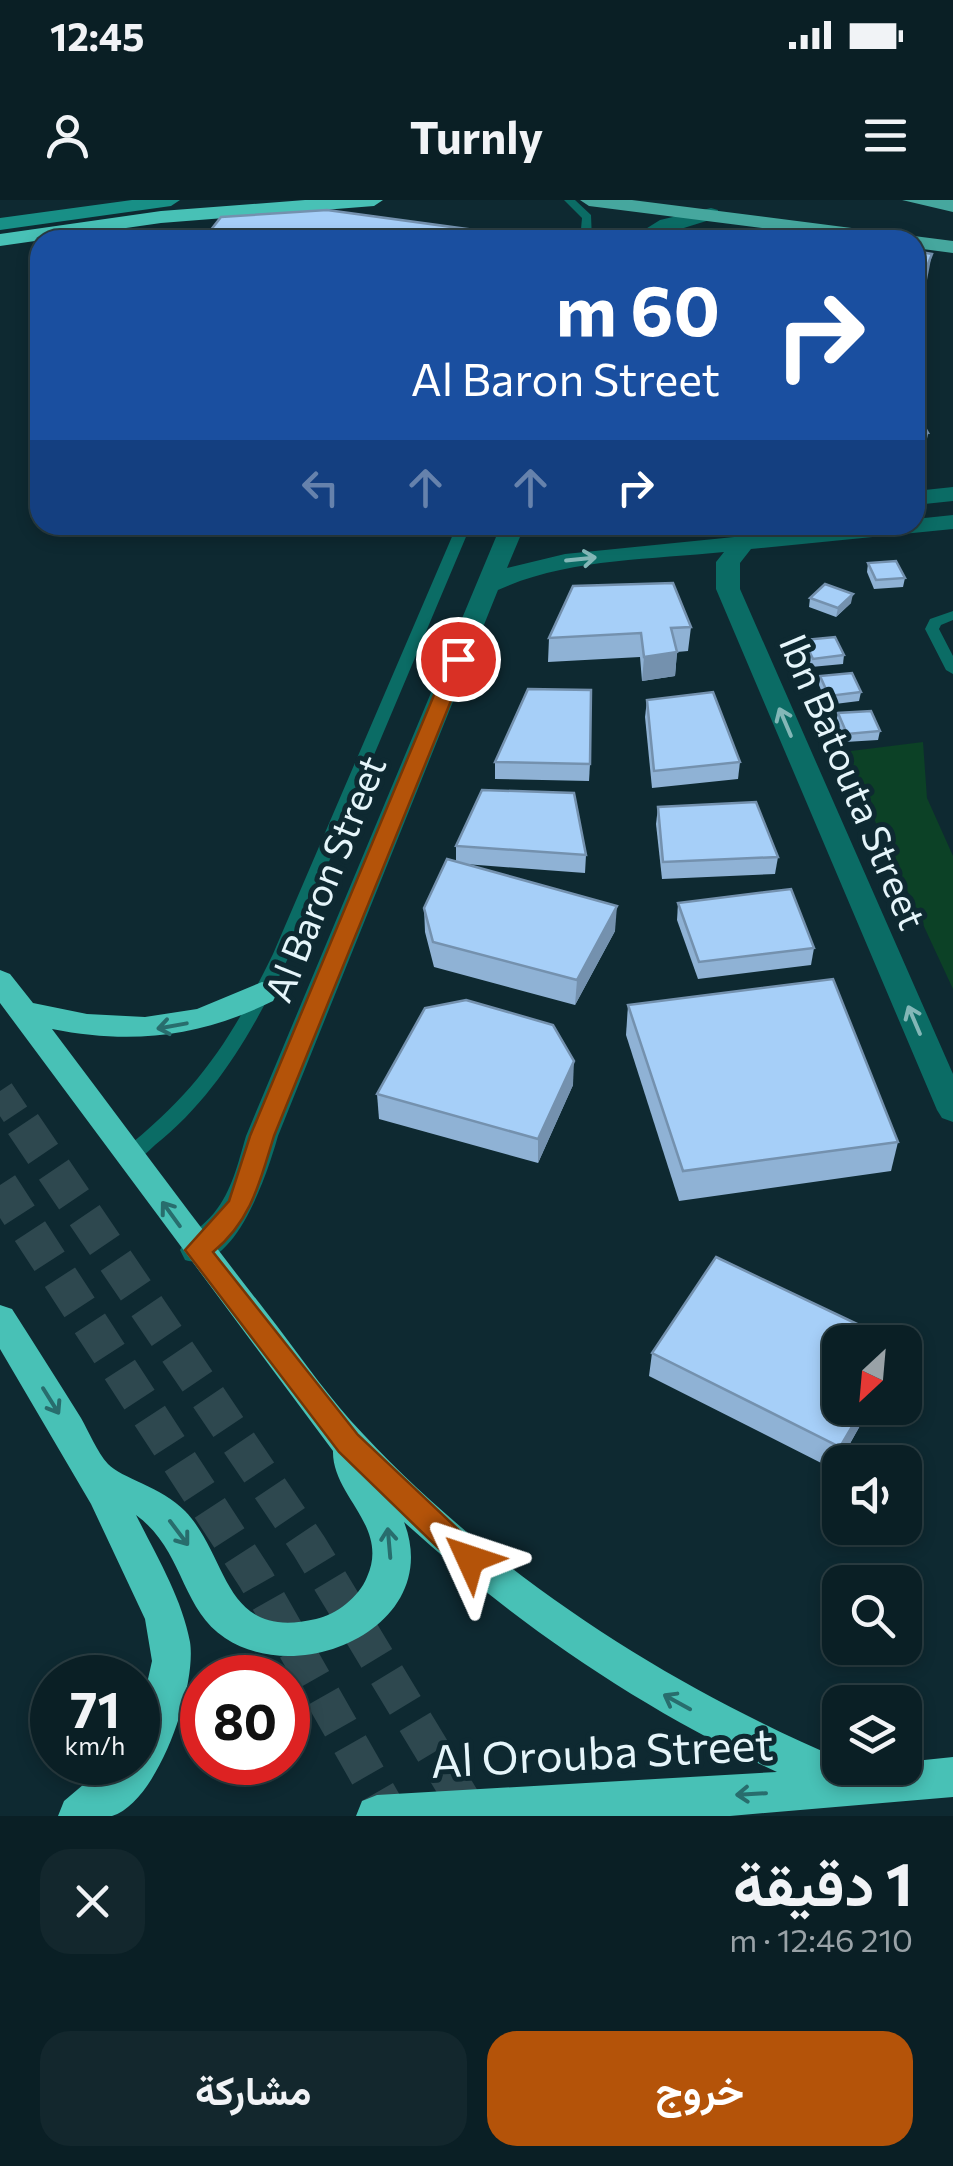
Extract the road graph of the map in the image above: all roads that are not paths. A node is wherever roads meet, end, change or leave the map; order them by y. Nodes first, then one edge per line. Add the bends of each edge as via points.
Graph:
1 (171, 200) edge
2 (374, 200) edge
3 (569, 200) edge
4 (589, 200) edge
5 (911, 200) edge
6 (953, 206) edge
7 (711, 214) junction
8 (0, 224) edge
9 (72, 230) edge
10 (586, 230) edge
11 (656, 230) edge
12 (827, 230) edge
13 (30, 236) edge
14 (0, 240) edge
15 (925, 243) edge
16 (953, 247) edge
17 (953, 494) edge
18 (925, 497) edge
19 (953, 522) edge
20 (925, 525) edge
21 (460, 535) edge
22 (509, 535) edge
23 (818, 535) edge
24 (745, 542) junction
25 (488, 586) junction
26 (953, 615) edge
27 (953, 670) edge
28 (0, 981) edge
29 (262, 993) junction
30 (23, 1012) junction
31 (953, 1110) edge
32 (129, 1156) junction
33 (197, 1250) junction
34 (0, 1319) edge
35 (349, 1443) junction
36 (100, 1479) junction
37 (160, 1718) edge
38 (953, 1777) edge
39 (117, 1785) edge
40 (860, 1788) junction
41 (79, 1816) edge
42 (377, 1816) edge

1 - 8 main road
2 - 9 highway
3 - 10 lane via 587,217
4 - 7 main road
5 - 6 main road
7 - 11 street
7 - 12 main road
13 - 14 highway
15 - 16 main road
17 - 18 street
19 - 20 street
21 - 29 lane, Al Baron Street
22 - 25 street, Al Baron Street
23 - 24 street
25 -> 24 street via 554,562
31 -> 24 street, Ibn Batouta Street via 728,589 726,566
25 - 33 street, Al Baron Street via 262,1136 241,1204
26 - 27 lane via 932,629
28 - 30 highway
29 -> 30 highway via 212,1016 154,1029 96,1028
29 - 32 lane, Al Baron Street via 194,1099
30 - 32 highway
33 -> 32 highway
33 - 35 highway
34 -> 36 highway
36 -> 35 highway via 168,1518 229,1618 264,1638 306,1640 363,1613 391,1562 388,1526 360,1482
40 -> 35 highway via 742,1736 583,1645 449,1542
36 - 37 highway via 170,1640 170,1688
38 - 40 highway, Al Orouba Street
39 - 41 highway
40 -> 42 highway, Al Orouba Street

